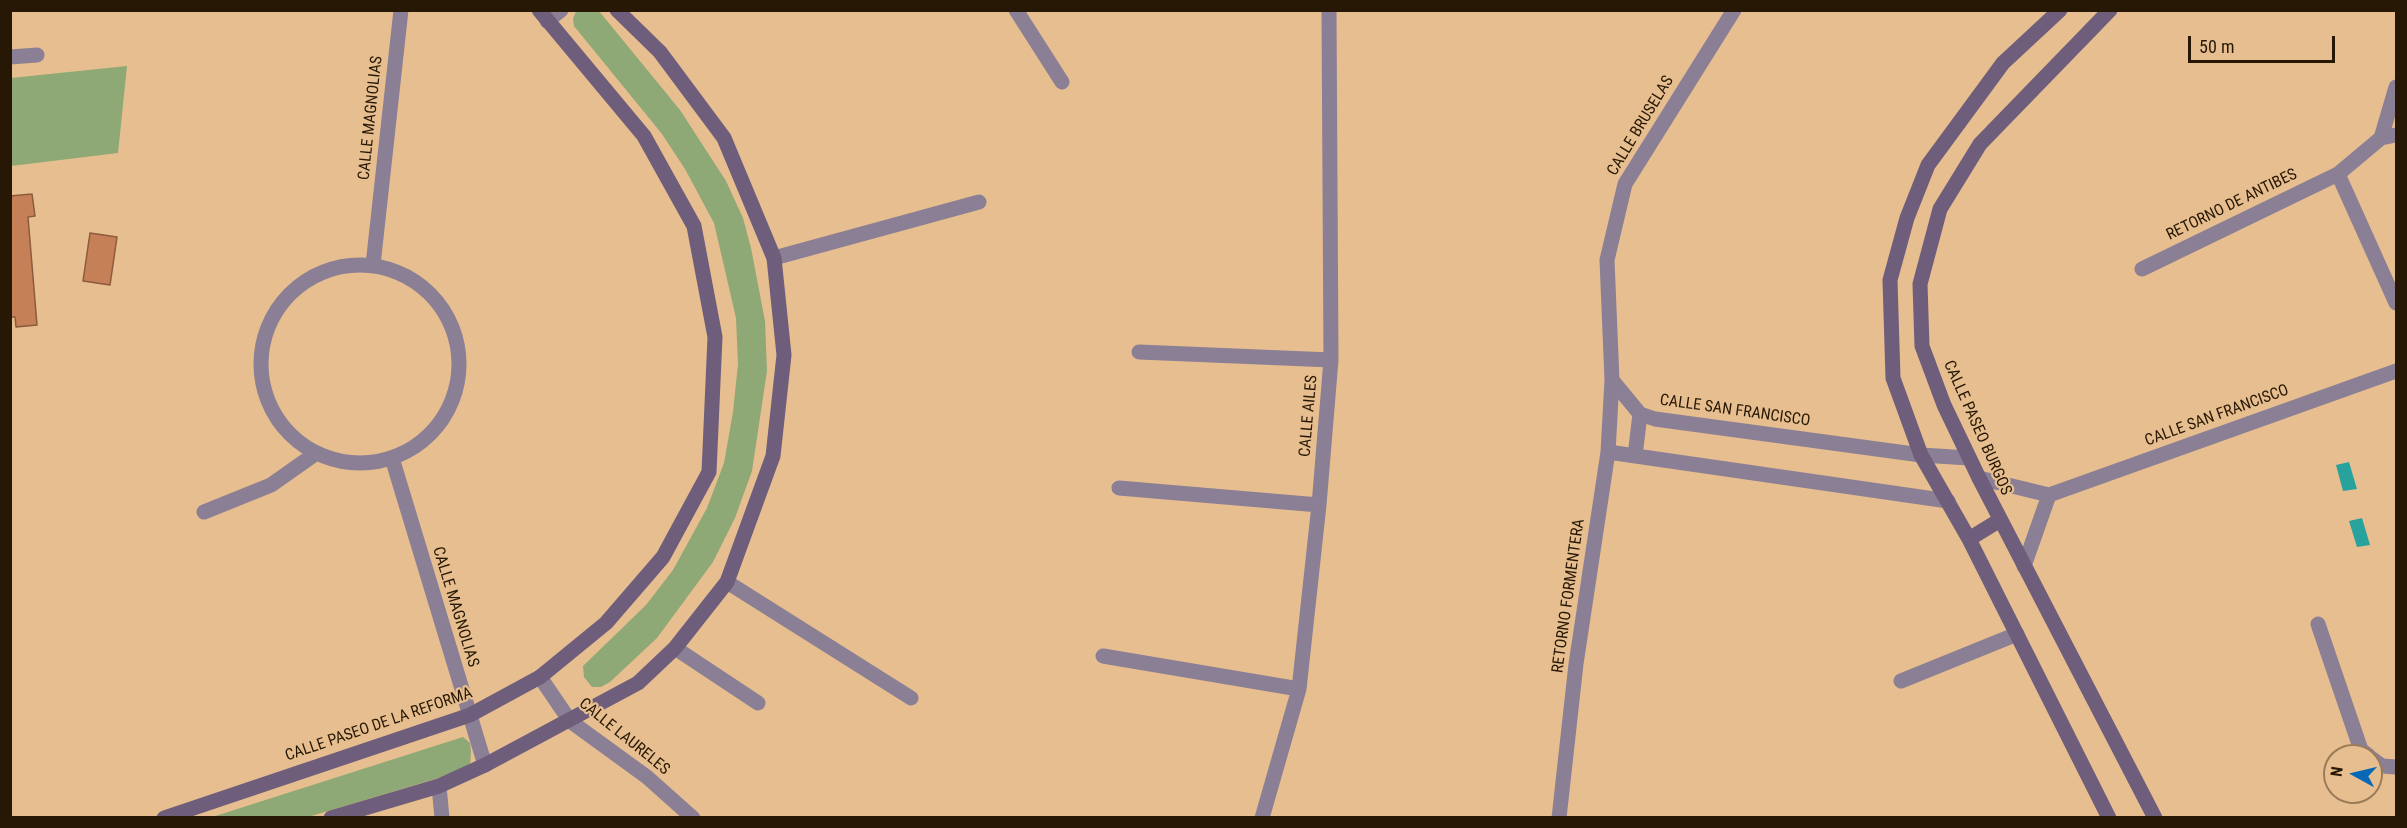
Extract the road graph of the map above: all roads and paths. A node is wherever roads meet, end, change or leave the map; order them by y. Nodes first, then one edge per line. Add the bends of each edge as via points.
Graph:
1 (401, 10) edge
2 (561, 10) edge
3 (617, 10) edge
4 (1016, 10) edge
5 (1329, 10) edge
6 (1734, 10) edge
7 (2060, 10) edge
8 (2110, 10) edge
9 (543, 16) edge
10 (37, 55) dead end
11 (10, 57) edge
12 (1062, 82) dead end
13 (2397, 87) edge
14 (2397, 135) edge
15 (2381, 138) junction
16 (2338, 174) junction
17 (980, 202) dead end
18 (774, 258) junction
19 (373, 265) junction
20 (2142, 269) dead end
21 (2397, 303) edge
22 (1139, 352) dead end
23 (1331, 360) junction
24 (2397, 371) edge
25 (1612, 380) junction
26 (1640, 414) junction
27 (1608, 452) junction
28 (315, 454) junction
29 (1921, 455) junction
30 (1635, 456) junction
31 (392, 458) junction
32 (1969, 458) junction
33 (1979, 477) junction
34 (1119, 488) dead end
35 (2049, 495) junction
36 (1948, 501) junction
37 (1319, 505) junction
38 (204, 512) dead end
39 (2000, 520) junction
40 (1969, 539) junction
41 (2024, 566) junction
42 (727, 582) junction
43 (2318, 624) dead end
44 (2017, 634) junction
45 (675, 648) junction
46 (1103, 656) dead end
47 (540, 677) junction
48 (1901, 681) dead end
49 (1299, 689) junction
50 (910, 698) dead end
51 (758, 703) dead end
52 (470, 716) junction
53 (570, 721) junction
54 (2359, 744) edge
55 (485, 765) junction
56 (439, 786) junction
57 (164, 818) edge
58 (331, 818) edge
59 (442, 818) edge
60 (693, 818) edge
61 (1262, 818) edge
62 (1559, 818) edge
63 (2109, 818) edge
64 (2155, 818) edge

1 - 19 street, CALLE MAGNOLIAS
2 - 9 street
3 - 18 main road via 660,52 724,138
4 - 12 street
5 - 23 street, CALLE AILES
6 - 25 street, CALLE BRUSELAS via 1625,184 1607,260
7 - 29 main road via 2003,63 1928,165 1907,218 1890,280 1893,378
8 - 32 main road, CALLE PASEO BURGOS via 1980,144 1940,209 1920,284 1922,346
9 - 47 main road, CALLE PASEO DE LA REFORMA via 644,136 694,226 715,337 710,472 663,557 606,623
10 - 11 street
13 - 15 street
14 - 15 street
15 - 16 street, RETORNO DE ANTIBES
16 - 20 street, RETORNO DE ANTIBES
16 - 21 street
17 - 18 street
18 - 42 main road via 784,355 773,456
19 - 28 street via 334,269 316,275 291,292 274,316 263,344 262,374 269,402 285,428
19 - 31 street via 401,273 426,289 445,312 457,339 459,369 454,398 439,424 418,445
22 - 23 street
23 - 37 street, CALLE AILES
24 - 35 street, CALLE SAN FRANCISCO
25 - 26 street, CALLE SAN FRANCISCO
25 - 27 street, RETORNO FORMENTERA
26 - 29 street, CALLE SAN FRANCISCO
26 - 30 street, CALLE SAN FRANCISCO
27 - 30 street
27 - 62 street, RETORNO FORMENTERA via 1576,664
28 - 31 street via 363,463
28 - 38 street via 271,485
29 - 32 street, CALLE SAN FRANCISCO
29 - 36 main road
30 - 36 street
31 - 52 street, CALLE MAGNOLIAS
32 - 33 main road, CALLE PASEO BURGOS
33 - 35 street
33 - 39 main road, CALLE PASEO BURGOS
34 - 37 street
35 - 41 street
36 - 40 main road
37 - 49 street, CALLE AILES
39 - 40 main road
39 - 41 main road, CALLE PASEO BURGOS
40 - 44 main road
41 - 64 main road, CALLE PASEO BURGOS
42 - 45 main road
42 - 50 street
43 - 54 street
44 - 48 street
44 - 63 main road
45 - 51 street
45 - 53 main road via 638,682
46 - 49 street
47 - 52 main road, CALLE PASEO DE LA REFORMA
47 - 53 street, CALLE LAURELES
49 - 61 street, CALLE AILES
52 - 55 street, CALLE MAGNOLIAS
52 - 57 main road, CALLE PASEO DE LA REFORMA
53 - 55 main road
53 - 60 street, CALLE LAURELES via 647,777
55 - 56 main road
56 - 58 main road
56 - 59 street

